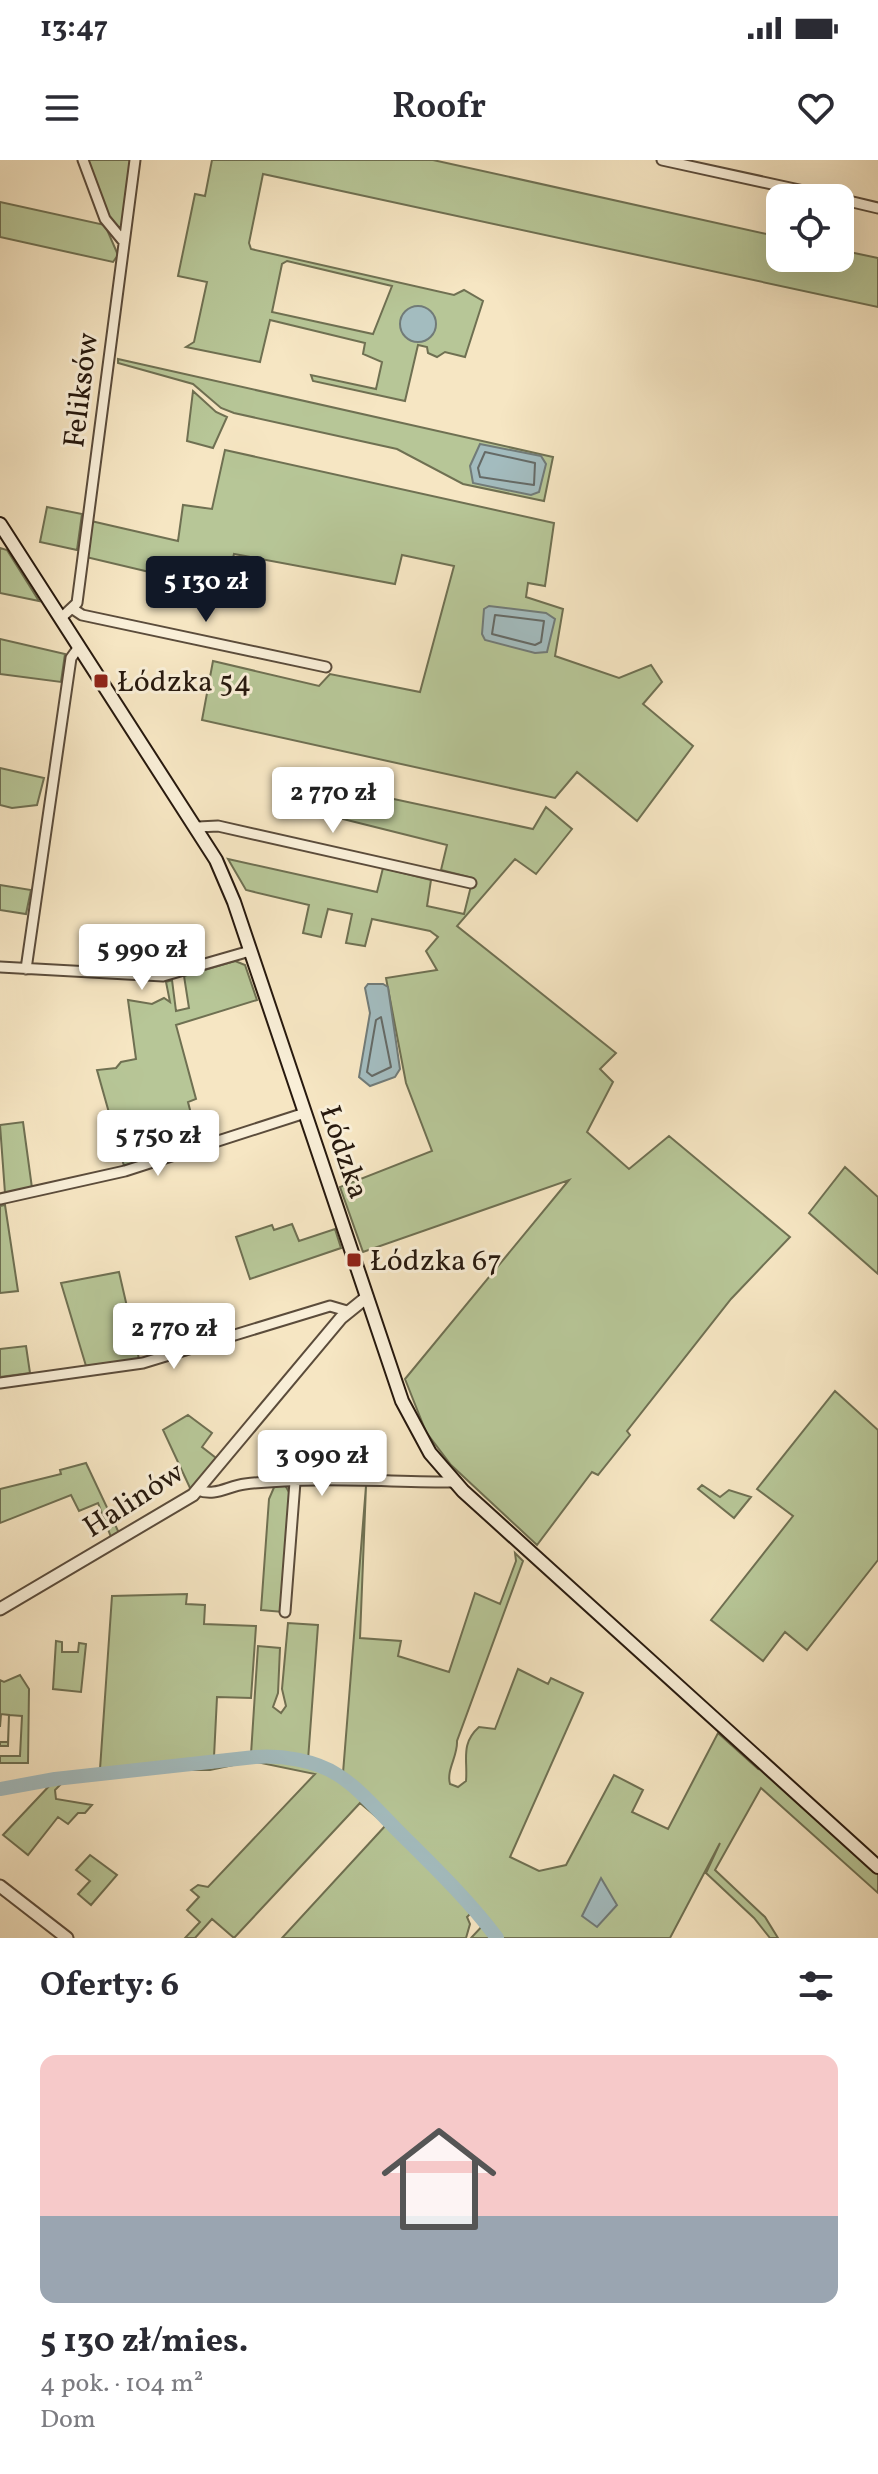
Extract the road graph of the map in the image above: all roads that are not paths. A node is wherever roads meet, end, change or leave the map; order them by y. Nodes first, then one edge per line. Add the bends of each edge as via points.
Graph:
1 (83, 160) edge
2 (135, 160) edge
3 (662, 160) edge
4 (773, 184) edge
5 (854, 202) edge
6 (878, 208) edge
7 (124, 242) junction
8 (0, 524) edge
9 (73, 609) junction
10 (61, 618) junction
11 (79, 647) junction
12 (326, 667) dead end
13 (198, 827) junction
14 (471, 883) dead end
15 (250, 951) junction
16 (0, 967) edge
17 (26, 969) junction
18 (305, 1113) junction
19 (0, 1199) edge
20 (367, 1297) junction
21 (344, 1314) junction
22 (0, 1383) edge
23 (295, 1482) junction
24 (454, 1482) junction
25 (198, 1490) junction
26 (0, 1609) edge
27 (285, 1612) dead end
28 (878, 1867) edge
29 (0, 1886) edge
30 (67, 1938) edge

1 - 7 street via 105,219
2 - 7 street, Feliksów
3 - 4 street
5 - 6 street
7 - 9 street, Feliksów
8 - 10 main road, Łódzka
9 - 10 street
9 - 12 street
10 - 11 main road, Łódzka
11 - 13 main road, Łódzka
11 - 17 street via 71,658
13 - 14 street via 212,825
13 - 15 main road, Łódzka via 226,880
15 - 17 street via 163,976
15 - 18 main road, Łódzka
16 - 17 street
18 - 19 street via 125,1171
18 - 20 main road, Łódzka
20 - 21 street, Halinów
20 - 24 main road, Łódzka via 412,1424
21 - 22 street via 323,1308 143,1363
21 - 25 street, Halinów
23 - 24 street
23 - 25 street via 237,1486 210,1494
23 - 27 street
24 - 28 main road, Łódzka
25 - 26 street, Halinów
29 - 30 street

